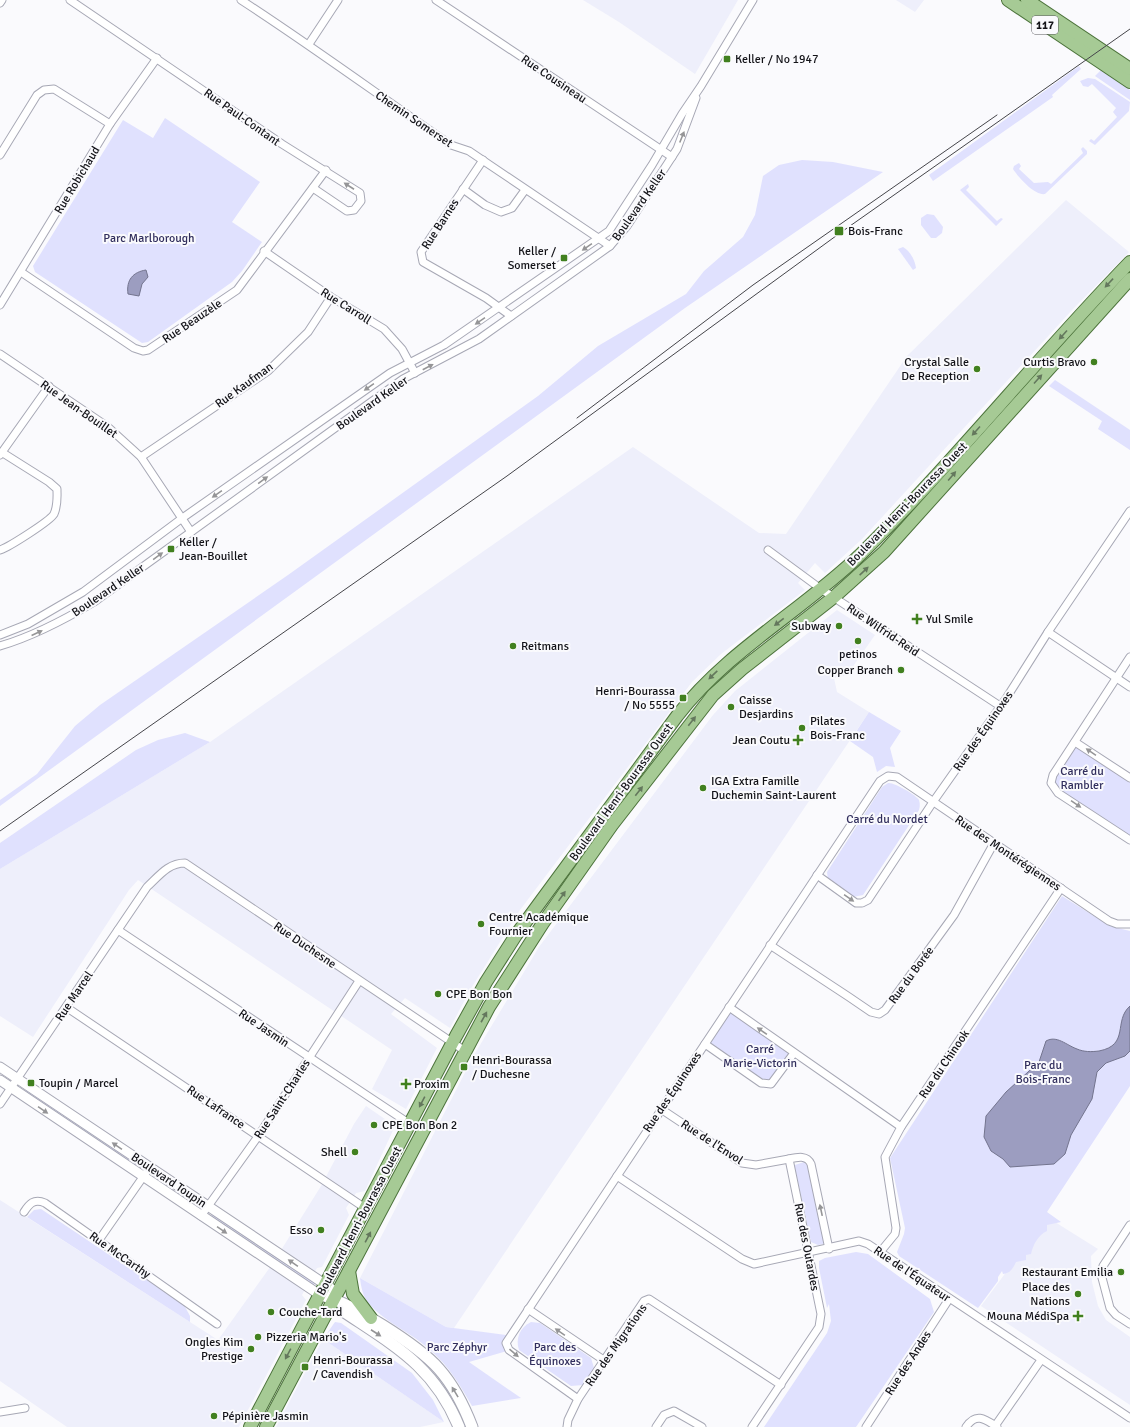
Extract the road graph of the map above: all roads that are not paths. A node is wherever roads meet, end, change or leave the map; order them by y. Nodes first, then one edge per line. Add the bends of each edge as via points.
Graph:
1 (70, 0) edge
2 (241, 0) edge
3 (338, 0) edge
4 (436, 0) edge
5 (754, 0) edge
6 (1008, 0) edge
7 (1027, 0) edge
8 (309, 44) junction
9 (1101, 56) junction
10 (157, 58) junction
11 (1130, 69) edge
12 (1130, 82) edge
13 (701, 86) junction
14 (110, 124) junction
15 (661, 150) junction
16 (0, 155) edge
17 (672, 157) junction
18 (482, 160) junction
19 (326, 170) junction
20 (313, 188) junction
21 (463, 189) junction
22 (526, 190) junction
23 (599, 238) junction
24 (610, 246) junction
25 (264, 251) junction
26 (1130, 262) edge
27 (21, 272) junction
28 (1130, 279) edge
29 (331, 297) junction
30 (0, 305) edge
31 (500, 307) junction
32 (512, 316) junction
33 (0, 354) edge
34 (409, 362) junction
35 (415, 373) junction
36 (49, 386) junction
37 (2, 454) edge
38 (141, 457) junction
39 (1130, 511) edge
40 (181, 519) junction
41 (191, 532) junction
42 (0, 550) edge
43 (768, 550) dead end
44 (821, 589) junction
45 (834, 597) junction
46 (1048, 632) junction
47 (0, 635) edge
48 (0, 646) edge
49 (1130, 657) edge
50 (1116, 678) junction
51 (1130, 687) edge
52 (1000, 706) junction
53 (1075, 742) junction
54 (888, 776) joint
55 (1130, 778) edge
56 (933, 802) junction
57 (1130, 840) edge
58 (994, 843) junction
59 (817, 875) junction
60 (147, 887) joint
61 (1061, 888) junction
62 (1130, 924) edge
63 (118, 930) junction
64 (770, 945) junction
65 (359, 981) junction
66 (66, 1007) junction
67 (729, 1008) junction
68 (452, 1043) junction
69 (705, 1044) junction
70 (465, 1051) junction
71 (794, 1053) junction
72 (309, 1058) junction
73 (0, 1067) edge
74 (17, 1078) junction
75 (0, 1080) edge
76 (11, 1088) junction
77 (0, 1104) edge
78 (661, 1109) junction
79 (410, 1124) junction
80 (901, 1127) junction
81 (259, 1135) junction
82 (789, 1159) junction
83 (150, 1167) junction
84 (617, 1176) junction
85 (143, 1177) junction
86 (208, 1206) junction
87 (365, 1208) junction
88 (24, 1212) dead end
89 (201, 1216) junction
90 (1130, 1225) edge
91 (99, 1240) junction
92 (829, 1248) junction
93 (881, 1251) junction
94 (808, 1253) junction
95 (350, 1271) junction
96 (322, 1290) junction
97 (335, 1299) junction
98 (949, 1299) junction
99 (528, 1309) junction
100 (371, 1318) junction
101 (217, 1324) dead end
102 (1130, 1324) edge
103 (1041, 1360) junction
104 (604, 1361) junction
105 (781, 1385) junction
106 (578, 1399) junction
107 (25, 1408) dead end
108 (0, 1412) edge
109 (1130, 1418) edge
110 (567, 1426) edge
111 (996, 1426) edge
112 (250, 1427) edge
113 (266, 1427) edge
114 (459, 1427) edge
115 (472, 1427) edge
116 (656, 1427) edge
117 (702, 1427) edge
118 (752, 1427) edge
119 (866, 1427) edge
120 (966, 1427) edge

1 - 10 street, Rue Paul-Contant
2 - 8 street, Chemin Somerset
3 - 8 street
4 - 15 street, Rue Cousineau
5 - 13 street, Boulevard Keller
6 - 9 main road, 117
7 - 9 main road, 117
8 - 18 street, Chemin Somerset via 351,77 445,141 469,151
9 - 11 main road, 117
9 - 12 main road, 117
10 - 14 street, Rue Robichaud
10 - 19 street, Rue Paul-Contant via 282,144
13 - 15 street, Boulevard Keller
17 -> 13 street, Boulevard Keller
14 - 16 street via 54,89 44,90 37,95
14 - 27 street, Rue Robichaud
15 - 17 street, Rue Cousineau
15 - 23 street, Boulevard Keller via 609,231
17 - 24 street, Boulevard Keller via 627,226
18 - 21 street, Rue Barnes
18 - 22 street, Chemin Somerset
19 - 20 street, Rue Beauzèle
20 -> 19 street, Rue Paul-Contant via 347,211 354,210 361,201 360,193
20 - 25 street, Rue Beauzèle
21 - 22 street via 485,205 501,212 512,208
21 - 31 street, Rue Barnes via 421,252 423,262
22 - 23 street, Chemin Somerset
23 - 24 street, Chemin Somerset
23 -> 31 street, Boulevard Keller
24 - 32 street, Boulevard Keller
25 - 27 street, Rue Beauzèle via 237,290 152,349 143,351 134,348
25 - 29 street, Rue Carroll
26 -> 44 main road, Boulevard Henri-Bourassa Ouest via 905,509 860,555
27 - 30 street, Rue Robichaud
45 -> 28 main road, Boulevard Henri-Bourassa Ouest via 904,530
29 - 34 street, Rue Carroll via 384,329 395,340
29 - 38 street, Rue Kaufman via 308,332 268,371
31 - 32 street, Rue Barnes
31 -> 34 street, Boulevard Keller via 444,345
35 -> 32 street, Boulevard Keller via 479,339
33 - 36 street, Rue Jean-Bouillet
34 - 35 street, Rue Carroll
34 -> 40 street, Boulevard Keller
41 -> 35 street, Boulevard Keller
36 - 37 street
36 - 38 street, Rue Jean-Bouillet via 108,426
37 - 42 street via 57,489 57,505 49,519
38 - 40 street, Rue Jean-Bouillet
39 - 46 street, Rue des Équinoxes
40 - 41 street, Rue Jean-Bouillet
40 - 47 street, Boulevard Keller via 83,592 28,624
48 -> 41 street, Boulevard Keller via 34,635 94,602
43 - 44 street, Rue Wilfrid-Reid
44 - 45 street, Rue Wilfrid-Reid
44 -> 68 main road, Boulevard Henri-Bourassa Ouest via 729,660 689,701 516,935
45 - 52 street, Rue Wilfrid-Reid
70 -> 45 main road, Boulevard Henri-Bourassa Ouest via 503,984 543,923 696,715 713,695 742,669
46 - 50 street
46 - 52 street, Rue des Équinoxes
49 - 50 street
50 - 51 street
50 - 53 street
52 - 56 street, Rue des Équinoxes
55 -> 53 street
53 -> 57 street via 1053,775 1051,783 1058,793
54 - 56 street, Rue des Montérégiennes via 896,777
54 - 59 street, Rue des Équinoxes via 880,781
56 - 58 street, Rue des Montérégiennes
59 -> 56 street, Rue des Équinoxes via 856,903 868,900
58 - 61 street, Rue des Montérégiennes
58 - 64 street, Rue du Borée via 954,915 885,1010 879,1014 854,1001
59 - 64 street, Rue des Équinoxes
60 - 63 street, Rue Marcel
60 - 65 street, Rue Duchesne via 170,866 185,863
61 - 62 street, Rue des Montérégiennes via 1109,921
61 - 80 street, Rue du Chinook
63 - 66 street, Rue Marcel
63 - 72 street, Rue Jasmin
64 - 67 street, Rue des Équinoxes
65 - 68 street, Rue Duchesne
65 - 72 street, Rue Saint-Charles
66 - 74 street, Rue Marcel
66 - 81 street, Rue Lafrance
67 - 69 street, Rue des Équinoxes
71 -> 67 street
68 - 70 street, Rue Duchesne
68 -> 79 main road, Boulevard Henri-Bourassa Ouest
69 - 71 street via 761,1083 771,1084
69 - 78 street, Rue des Équinoxes
95 -> 70 main road, Boulevard Henri-Bourassa Ouest
71 - 80 street
72 - 79 street, Rue Jasmin
72 - 81 street, Rue Saint-Charles
73 - 74 street, Boulevard Toupin
74 - 76 street, Rue Marcel
83 -> 74 street, Boulevard Toupin
75 - 76 street, Boulevard Toupin
76 - 77 street, Rue Marcel
76 -> 85 street, Boulevard Toupin
78 - 82 street, Rue de l'Envol via 742,1163 756,1165
78 - 84 street, Rue des Équinoxes
79 - 87 main road, Boulevard Henri-Bourassa Ouest
80 - 93 street, Rue du Chinook via 885,1157 884,1164 896,1228 895,1234
81 - 86 street, Rue Saint-Charles
81 - 87 street, Rue Lafrance
92 -> 82 street, Rue des Outardes via 811,1164 804,1157
82 - 94 street, Rue des Outardes
83 - 85 street
83 - 86 street, Boulevard Toupin
84 - 94 street, Rue de l'Équateur via 742,1260 754,1264
84 - 99 street, Rue des Équinoxes
85 - 89 street, Boulevard Toupin
85 - 91 street
86 - 89 street, Rue Saint-Charles
96 -> 86 street, Boulevard Toupin
87 - 96 main road, Boulevard Henri-Bourassa Ouest
88 - 91 street, Rue McCarthy via 29,1204 39,1200
89 -> 96 street, Boulevard Toupin
90 - 102 street via 1101,1271 1108,1305 1116,1315
91 - 101 street, Rue McCarthy
92 - 93 street, Rue de l'Équateur via 859,1241
92 - 94 street, Rue de l'Équateur
93 - 98 street, Rue de l'Équateur
94 - 105 street, Rue des Outardes via 821,1321
95 - 97 main road, Boulevard Henri-Bourassa Ouest
95 - 100 main road via 354,1294
96 - 97 main road, Boulevard Toupin
96 -> 112 main road, Boulevard Henri-Bourassa Ouest
97 - 100 main road
97 - 113 main road, Boulevard Henri-Bourassa Ouest
97 -> 114 main road via 418,1363 440,1392
98 - 103 street, Rue de l'Équateur
98 - 119 street, Rue des Andes
104 -> 99 street
99 -> 106 street, Rue des Équinoxes via 506,1343 510,1350
115 -> 100 main road via 458,1396 439,1369
103 - 109 street, Rue de l'Équateur
103 - 111 street
104 - 105 street, Rue des Migrations via 644,1302 649,1299
104 - 106 street, Rue des Migrations
105 - 118 street, Rue des Outardes
106 - 110 street, Rue des Migrations
107 - 108 street
111 - 120 street via 984,1419 976,1418
116 - 117 street via 664,1415 674,1411

